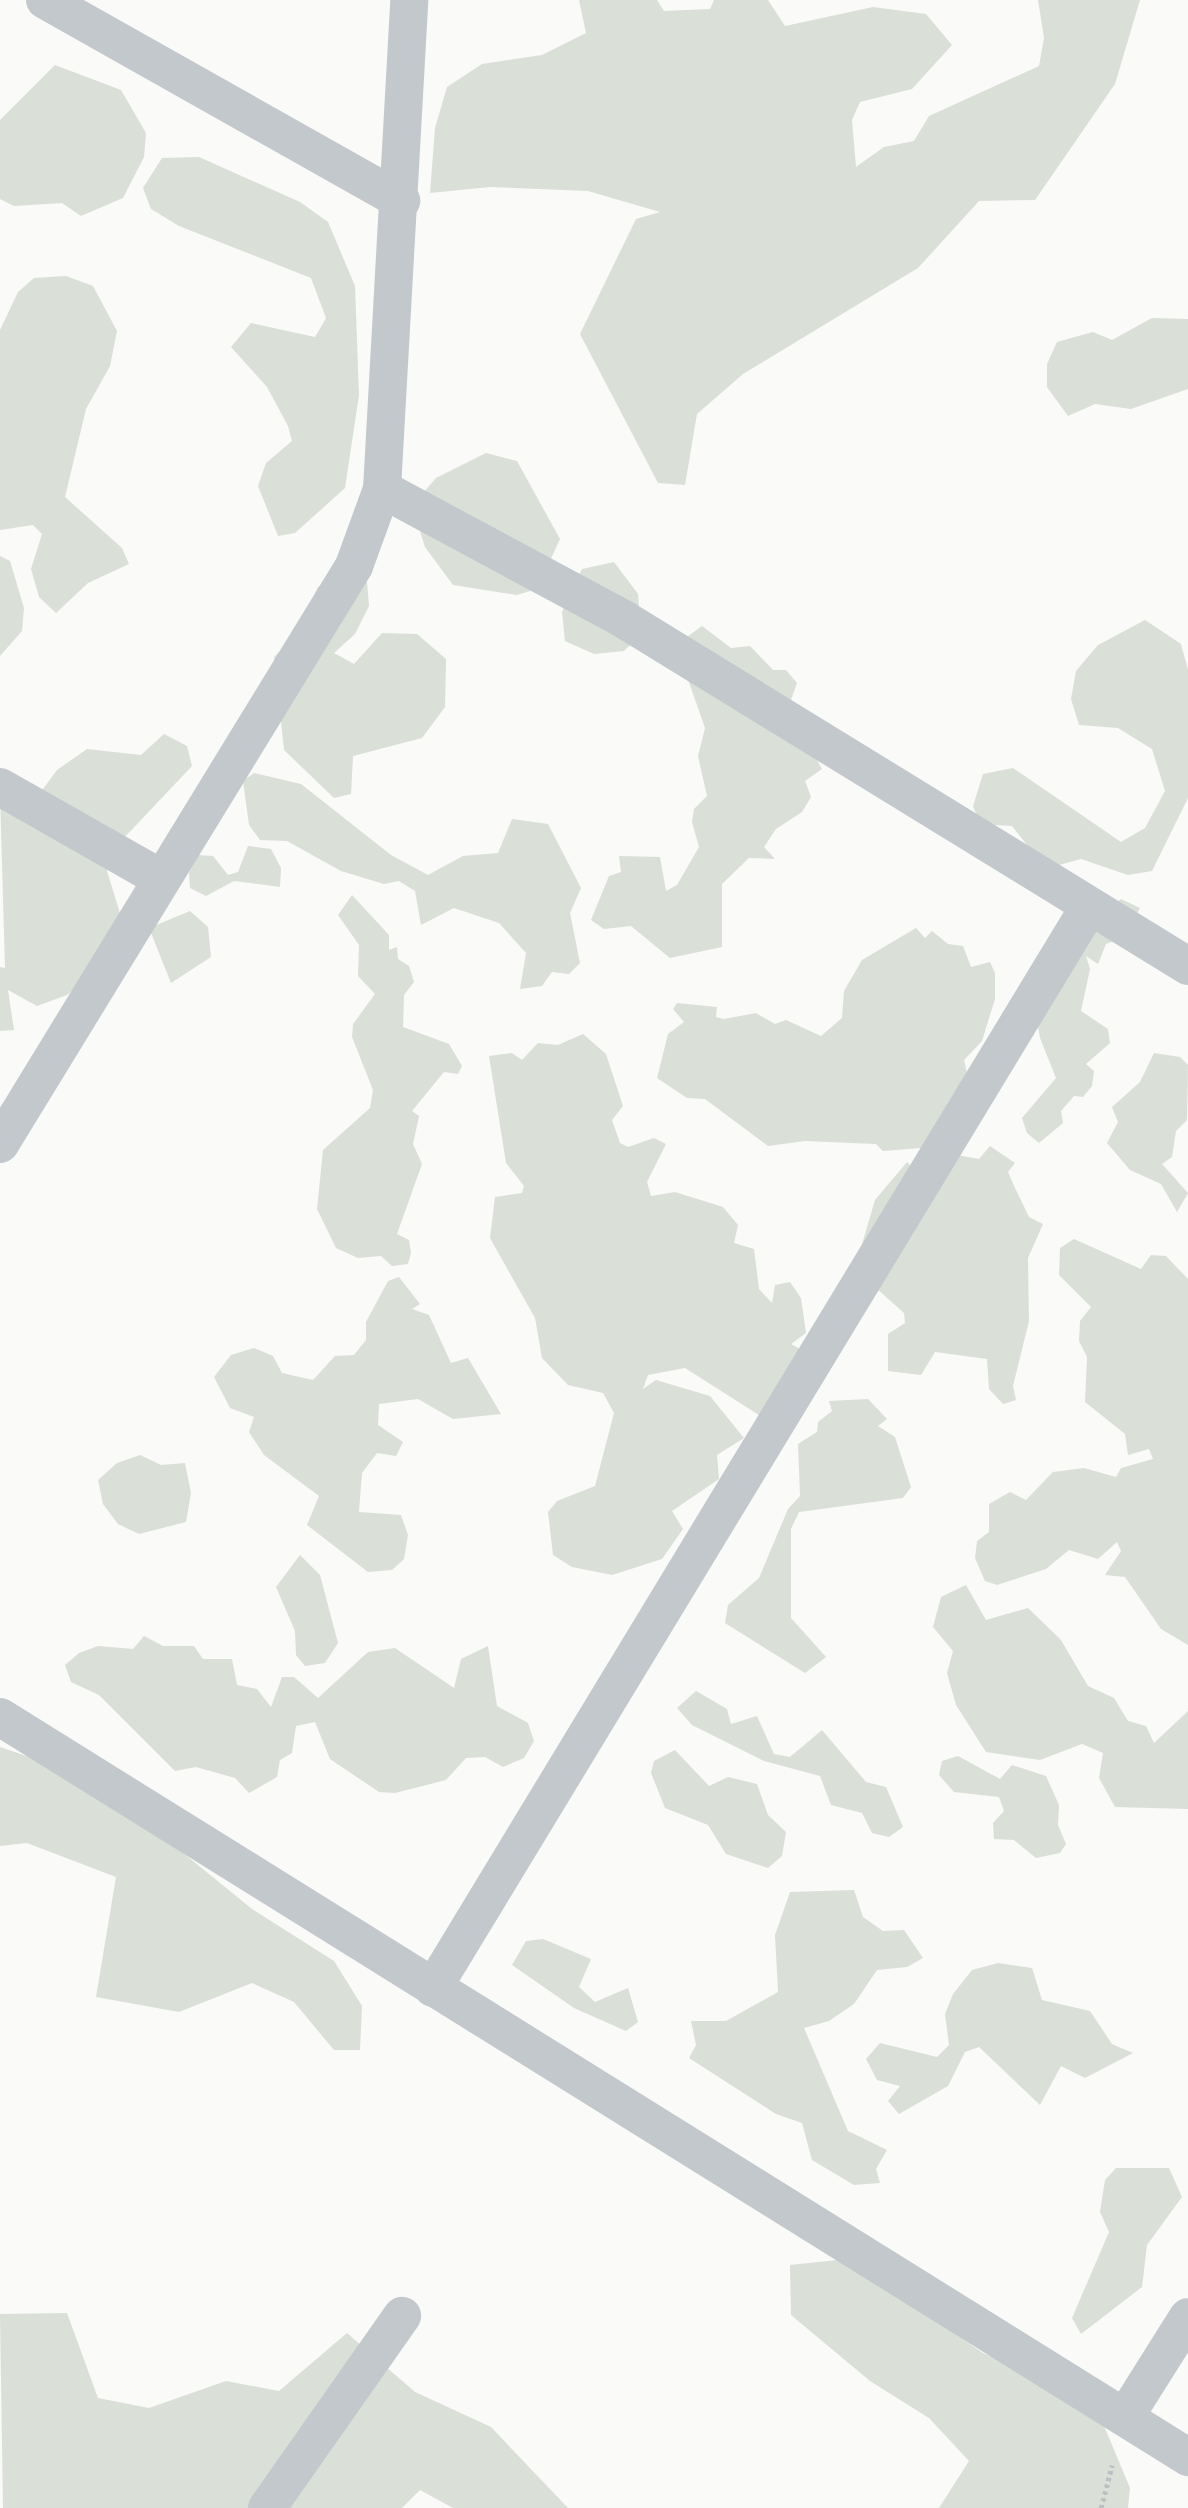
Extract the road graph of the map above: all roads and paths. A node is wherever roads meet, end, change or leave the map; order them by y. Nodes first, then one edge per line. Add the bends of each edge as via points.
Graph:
1 (45, 0) edge
2 (409, 0) edge
3 (401, 201) junction
4 (382, 489) junction
5 (0, 787) edge
6 (162, 879) junction
7 (1089, 907) junction
8 (1188, 966) edge
9 (0, 1144) edge
10 (0, 1717) edge
11 (433, 1988) junction
12 (402, 2316) dead end
13 (1188, 2317) edge
14 (1125, 2417) junction
15 (1188, 2457) edge
16 (267, 2508) edge

1 - 3 street
2 - 3 street
3 - 4 street
4 - 6 street via 354,566
4 - 7 street via 625,620
5 - 6 street
6 - 9 street
7 - 8 street
7 - 11 street
10 - 11 street
11 - 14 street
12 - 16 street
13 - 14 street
14 - 15 street

